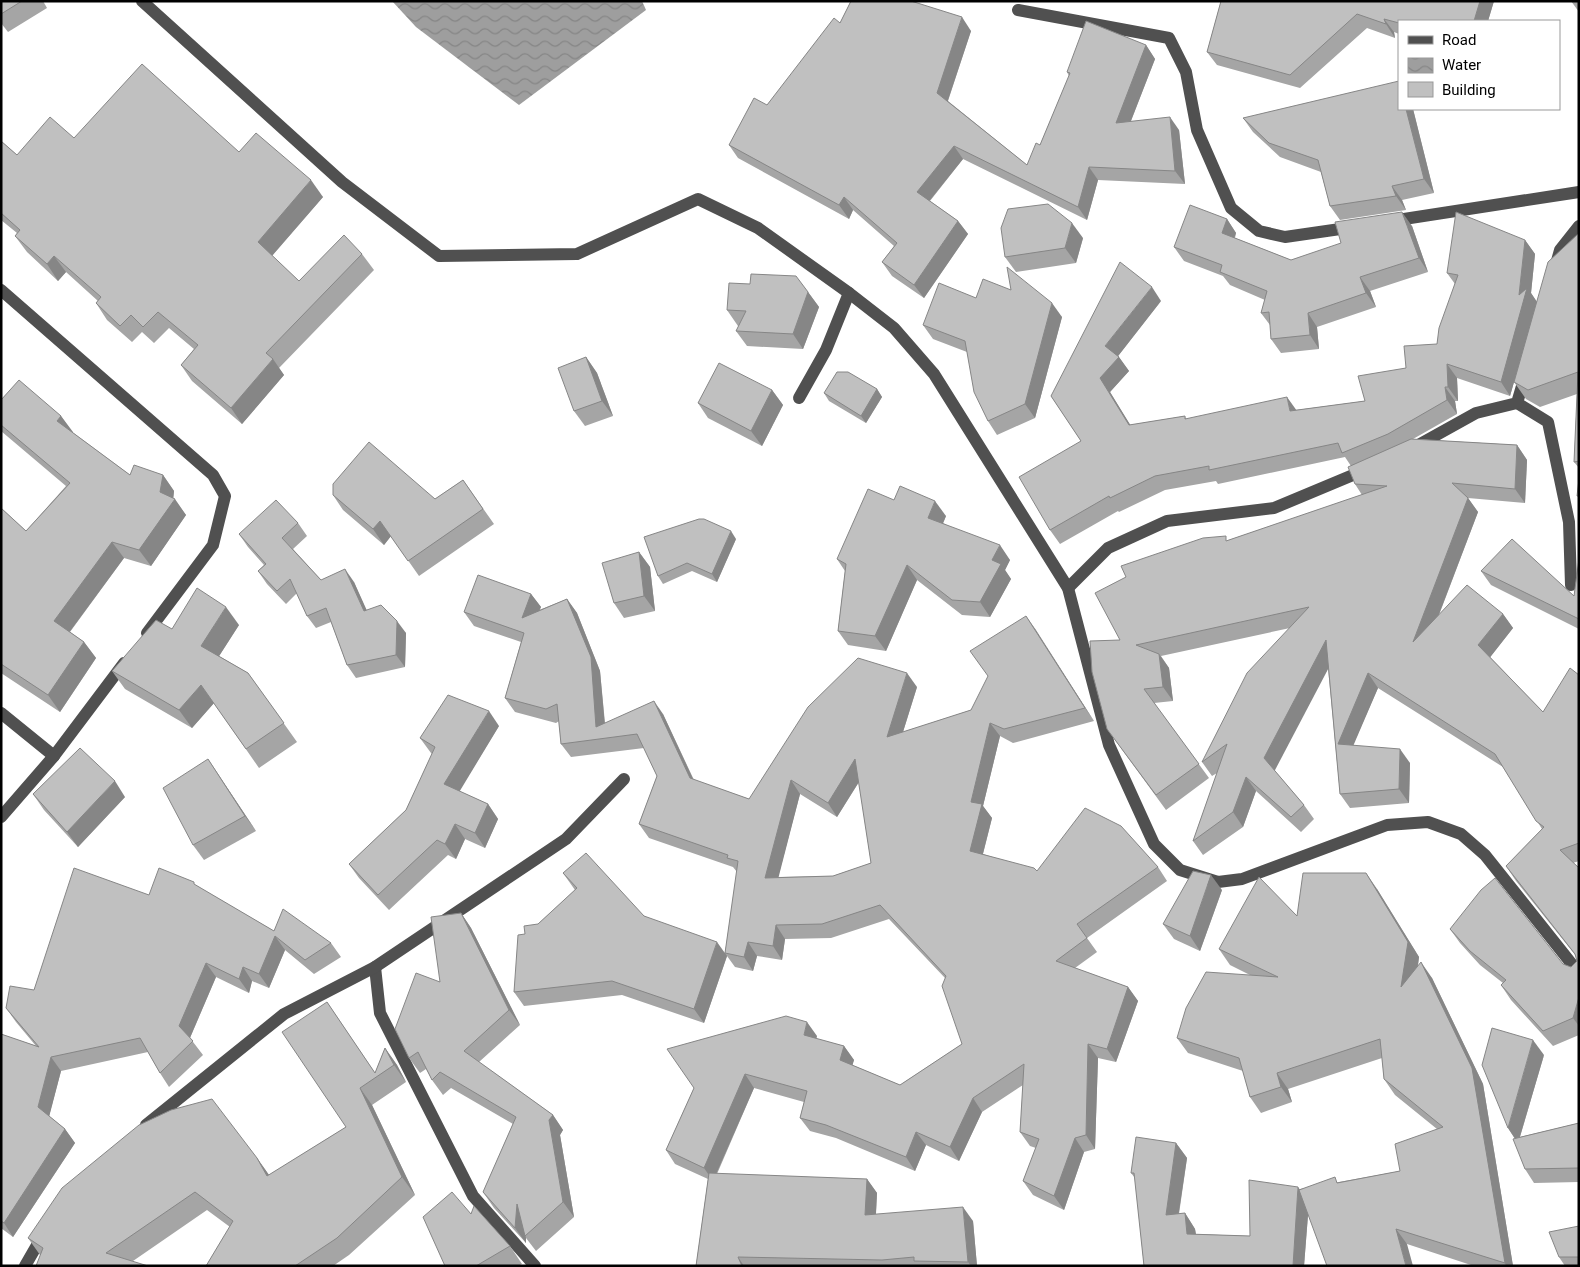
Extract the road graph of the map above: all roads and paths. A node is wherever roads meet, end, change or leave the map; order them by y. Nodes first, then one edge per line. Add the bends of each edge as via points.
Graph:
1 (142, 1) edge
2 (1018, 10) dead end
3 (1579, 192) edge
4 (1579, 226) edge
5 (1552, 278) edge
6 (1, 290) edge
7 (849, 293) junction
8 (1528, 365) edge
9 (799, 398) dead end
10 (1517, 403) junction
11 (1401, 455) edge
12 (1374, 466) edge
13 (1571, 585) dead end
14 (1068, 588) junction
15 (1, 713) edge
16 (54, 756) junction
17 (624, 779) dead end
18 (1, 817) edge
19 (375, 967) junction
20 (1579, 973) edge
21 (133, 1136) edge
22 (54, 1219) edge
23 (25, 1266) edge
24 (535, 1266) edge

1 - 7 street via 342,182 439,256 577,254 698,199 758,228
2 - 3 street via 1169,38 1186,72 1196,130 1231,208 1259,231 1285,237
4 - 5 street via 1560,250
6 - 16 street via 213,474 225,496 213,545
7 - 9 street via 826,350
7 - 14 street via 894,328 934,374
8 - 10 street
10 - 11 street via 1476,412
10 - 13 street via 1548,422 1569,522
12 - 14 street via 1274,508 1167,521 1108,548
14 - 20 street via 1109,745 1154,844 1180,870 1218,882 1242,879 1388,825 1428,822 1460,834 1485,854
15 - 16 street
16 - 18 street
17 - 19 street via 566,839
19 - 21 street via 284,1014
19 - 24 street via 380,1013 473,1196
22 - 23 street

